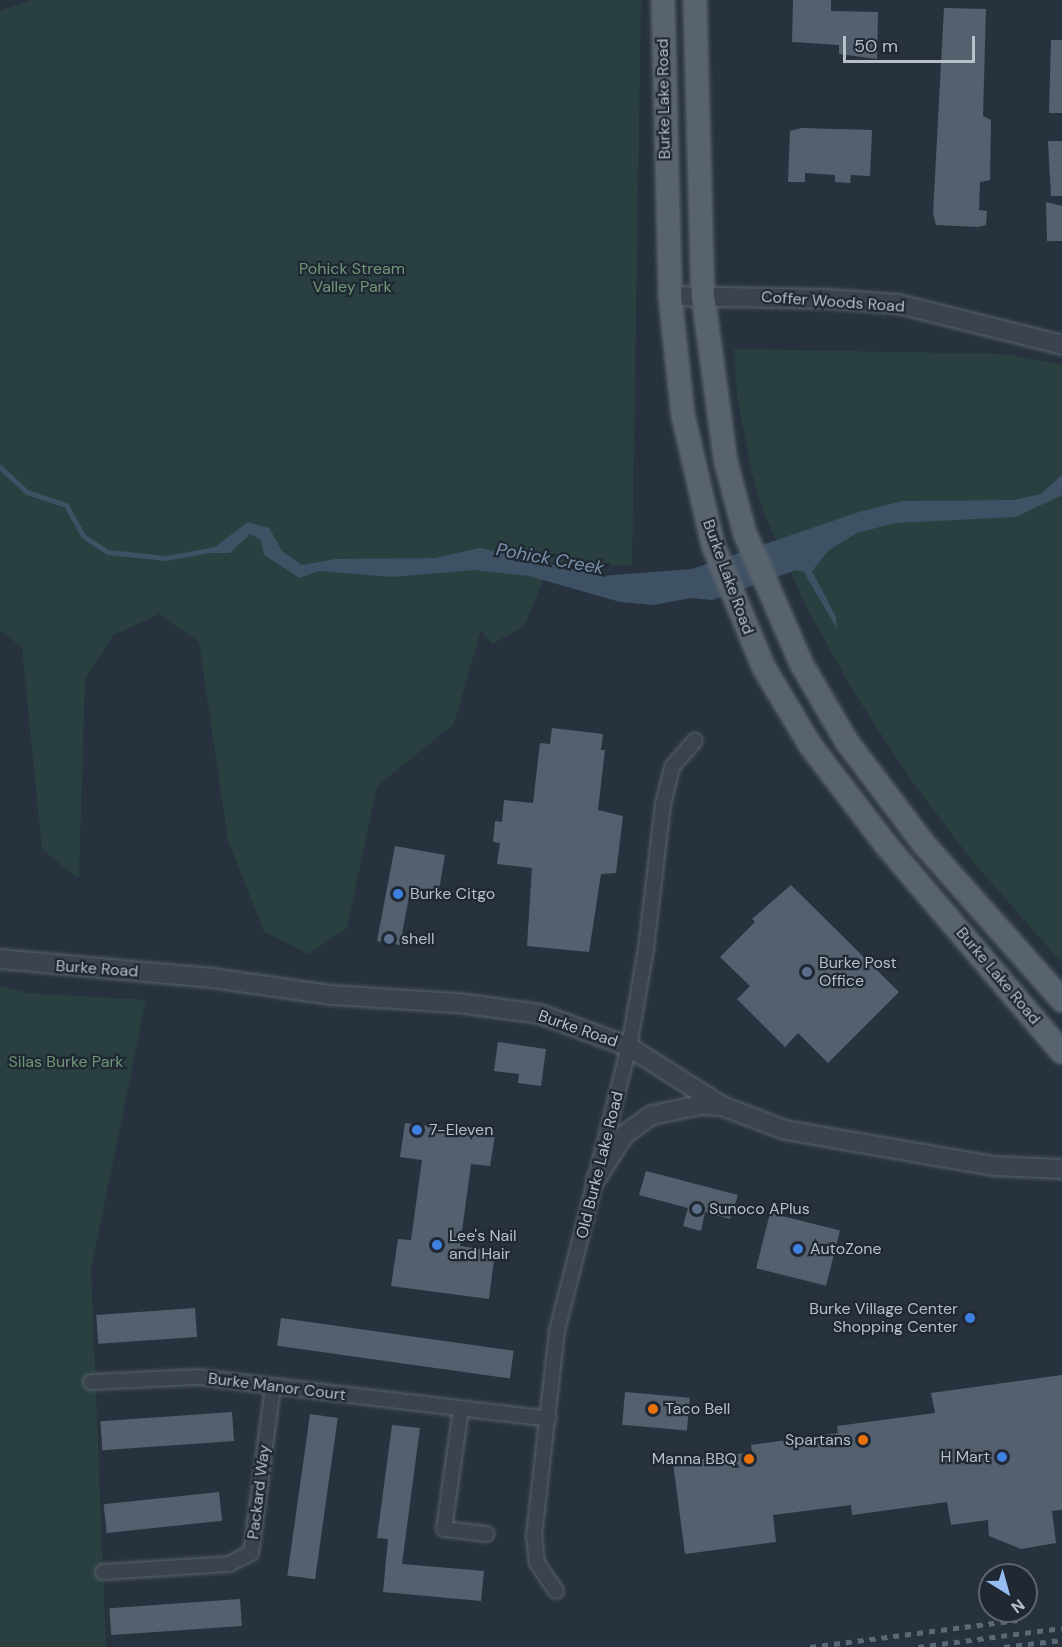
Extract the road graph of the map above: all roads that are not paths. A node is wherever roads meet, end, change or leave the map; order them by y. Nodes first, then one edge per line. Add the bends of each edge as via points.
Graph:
1 (663, 0) edge
2 (695, 0) edge
3 (670, 296) junction
4 (703, 296) junction
5 (1062, 345) edge
6 (695, 741) dead end
7 (0, 959) edge
8 (1062, 1000) edge
9 (629, 1047) junction
10 (1062, 1052) edge
11 (722, 1106) junction
12 (1062, 1168) edge
13 (596, 1179) junction
14 (92, 1382) dead end
15 (273, 1387) junction
16 (461, 1409) junction
17 (548, 1419) junction
18 (487, 1534) dead end
19 (103, 1572) dead end
20 (556, 1591) dead end

1 - 3 main road, Burke Lake Road
2 - 4 main road, Burke Lake Road
3 - 4 street, Coffer Woods Road
3 - 10 main road, Burke Lake Road via 683,415 712,545 739,614 788,711 846,796
4 - 5 street, Coffer Woods Road via 898,304
4 - 8 main road, Burke Lake Road via 726,463 745,534 772,603 825,708 884,793
6 - 9 street, Old Burke Lake Road via 672,767 663,804 645,958
7 - 9 street, Burke Road via 540,1014
9 - 11 street, Burke Road
9 - 13 street, Old Burke Lake Road
11 - 12 street, Burke Road via 785,1130 994,1166
11 - 13 street via 701,1105 652,1115 624,1135
13 - 17 street, Old Burke Lake Road via 557,1330
14 - 15 street, Burke Manor Court via 198,1377
15 - 16 street, Burke Manor Court
15 - 19 street, Packard Way via 251,1553 229,1564
16 - 17 street, Burke Manor Court
16 - 18 street via 444,1529
17 - 20 street, Old Burke Lake Road via 534,1536 537,1563

